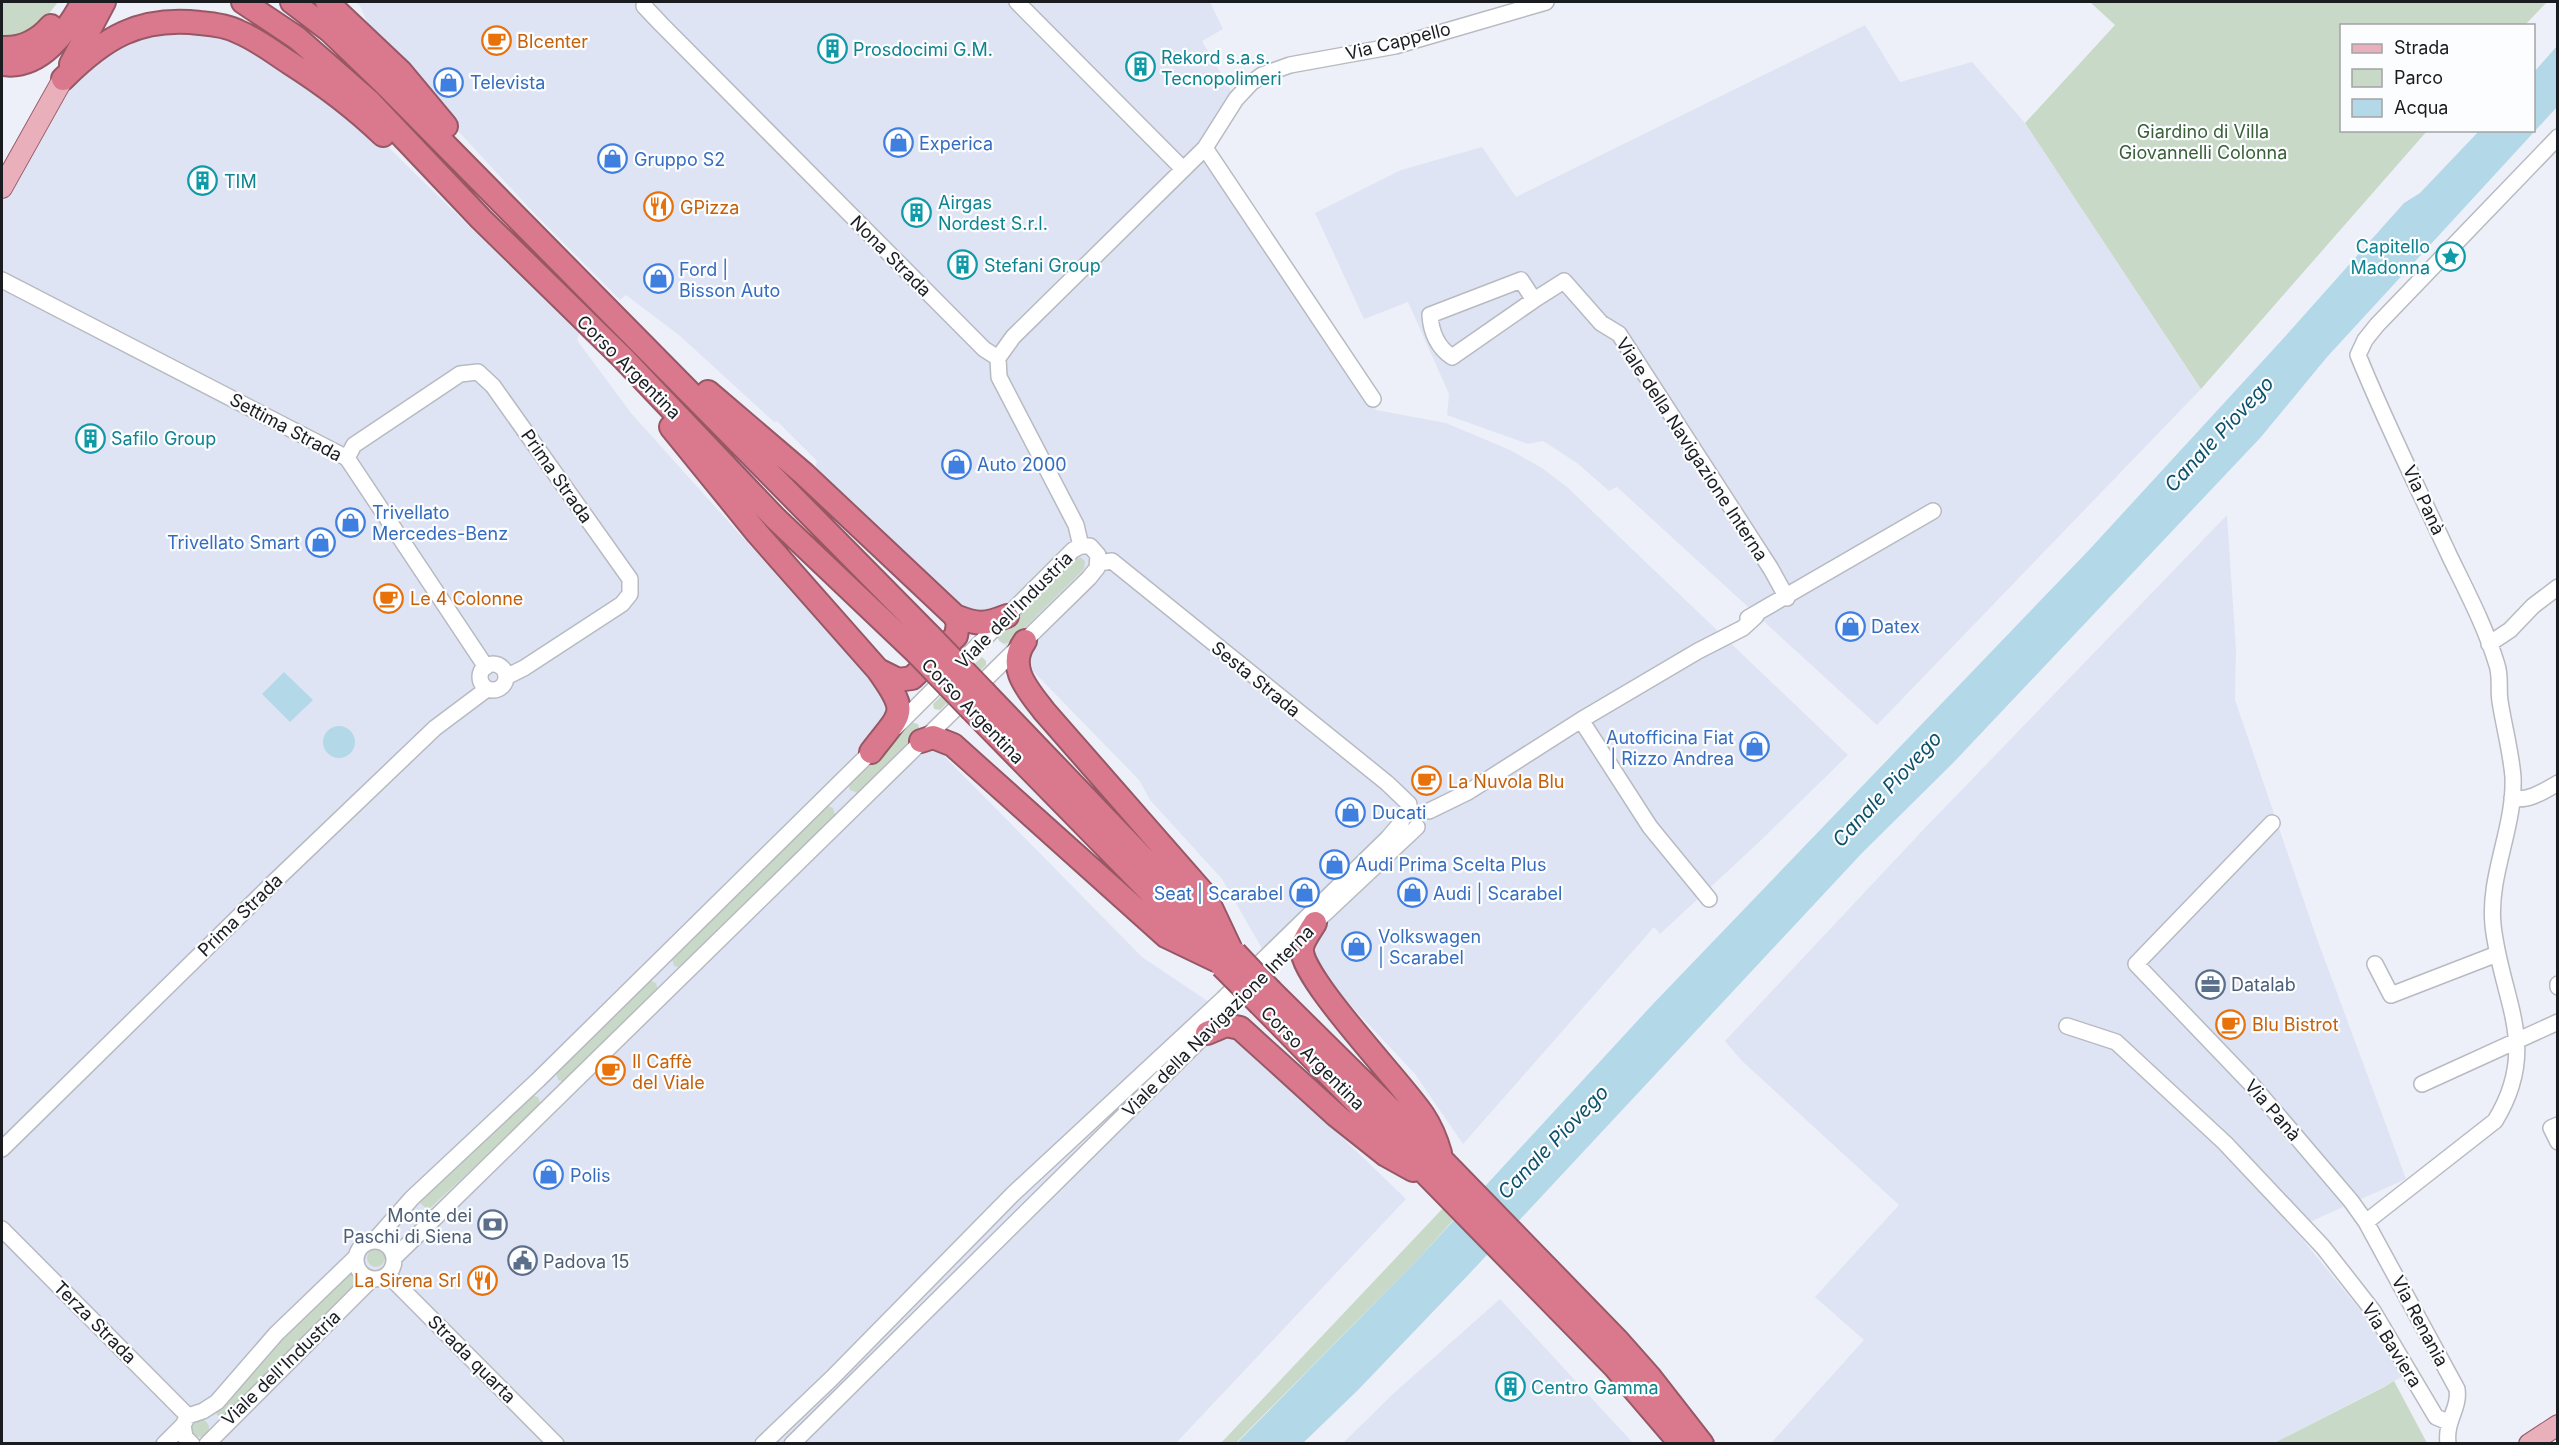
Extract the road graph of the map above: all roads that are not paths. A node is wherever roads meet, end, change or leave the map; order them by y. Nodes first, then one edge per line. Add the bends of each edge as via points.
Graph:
1 (66, 2) edge
2 (83, 2) edge
3 (104, 2) edge
4 (243, 2) edge
5 (292, 2) edge
6 (327, 2) edge
7 (645, 2) edge
8 (1017, 2) edge
9 (1546, 2) edge
10 (2, 48) edge
11 (2, 64) edge
12 (63, 79) junction
13 (2558, 137) edge
14 (1205, 148) junction
15 (1183, 170) junction
16 (2, 188) edge
17 (500, 200) junction
18 (481, 219) junction
19 (2, 279) edge
20 (586, 288) junction
21 (1534, 300) junction
22 (567, 305) junction
23 (998, 358) junction
24 (1373, 399) dead end
25 (347, 458) junction
26 (1933, 511) dead end
27 (1081, 546) junction
28 (1099, 563) junction
29 (2558, 587) edge
30 (1787, 598) junction
31 (1007, 615) junction
32 (955, 616) junction
33 (1024, 641) junction
34 (2489, 644) junction
35 (924, 645) junction
36 (486, 667) junction
37 (878, 670) junction
38 (506, 677) junction
39 (487, 689) junction
40 (1581, 720) junction
41 (921, 741) junction
42 (871, 752) junction
43 (2558, 783) edge
44 (2512, 798) junction
45 (1407, 810) junction
46 (1429, 811) junction
47 (2272, 823) dead end
48 (1417, 827) junction
49 (1709, 899) dead end
50 (1315, 923) junction
51 (2497, 954) junction
52 (1226, 957) junction
53 (2375, 964) dead end
54 (653, 967) junction
55 (672, 987) junction
56 (2558, 1022) edge
57 (2067, 1026) dead end
58 (1208, 1032) junction
59 (2518, 1039) junction
60 (538, 1080) junction
61 (2422, 1084) dead end
62 (557, 1099) junction
63 (2558, 1125) edge
64 (2558, 1142) edge
65 (2, 1149) edge
66 (1443, 1176) junction
67 (1018, 1191) junction
68 (1021, 1217) junction
69 (2366, 1222) junction
70 (981, 1228) junction
71 (2, 1229) edge
72 (1002, 1237) junction
73 (375, 1240) junction
74 (394, 1257) junction
75 (355, 1258) junction
76 (1528, 1262) junction
77 (388, 1275) junction
78 (372, 1279) junction
79 (1649, 1376) junction
80 (832, 1378) junction
81 (845, 1391) junction
82 (191, 1417) junction
83 (1662, 1419) junction
84 (2448, 1422) junction
85 (2558, 1425) edge
86 (211, 1438) edge
87 (165, 1443) edge
88 (192, 1443) edge
89 (556, 1443) edge
90 (763, 1443) edge
91 (792, 1443) edge
92 (1676, 1443) edge
93 (1681, 1443) edge
94 (1702, 1443) edge
95 (1713, 1443) edge
96 (2448, 1443) edge
97 (2529, 1443) edge

1 - 10 highway via 41,36 23,46
2 - 11 highway via 53,46 32,60
3 - 12 highway
4 - 18 highway, Corso Argentina via 297,38 335,70
5 - 17 highway, Corso Argentina via 354,53
6 - 17 highway via 401,72 475,158
7 - 23 street, Nona Strada via 644,6 661,24 984,349
8 - 15 street
9 - 14 street, Via Cappello via 1395,46 1271,71 1251,83 1236,99
12 - 16 main road
12 - 18 highway via 84,58 131,28 153,22 189,21 237,30 338,95 423,175
13 - 34 street, Via Panà via 2377,325 2358,355
14 - 15 street
14 - 24 street
15 - 23 street via 1013,337
17 - 20 highway, Corso Argentina
18 - 22 highway, Corso Argentina
19 - 25 street, Settima Strada
20 - 32 highway via 804,474
20 - 35 highway, Corso Argentina
21 - 21 street, Viale della Navigazione Interna via 1521,280 1430,315 1431,325 1442,350 1452,357
21 - 30 street, Viale della Navigazione Interna via 1564,281 1601,323 1619,334
22 - 35 highway, Corso Argentina via 783,525
22 - 37 highway via 758,534
23 - 27 street via 999,376 1071,515
25 - 36 street, Settima Strada
25 - 38 street, Prima Strada via 354,445 460,374 478,372 493,386 630,579 630,594 622,604
26 - 30 street, Viale della Navigazione Interna
27 - 28 street, Viale dell'Industria via 1090,546
27 - 31 street, Viale dell'Industria
28 - 33 street, Viale dell'Industria via 1089,578
28 - 45 street, Sesta Strada via 1112,561 1387,783
29 - 34 street
30 - 40 street, Viale della Navigazione Interna via 1717,634 1698,651
31 - 32 highway via 979,624
31 - 42 street, Viale dell'Industria
32 - 37 highway via 956,636 912,678 897,680
33 - 41 street, Viale dell'Industria
33 - 52 highway via 1017,659 1020,679 1206,895
34 - 44 street, Via Panà via 2498,667
35 - 52 highway, Corso Argentina, bridge
36 - 38 street via 498,665
36 - 39 street via 480,678
37 - 42 highway via 900,703 893,725
38 - 39 street, Prima Strada via 499,689
39 - 65 street, Prima Strada via 435,728
40 - 46 street, Viale della Navigazione Interna via 1468,792
40 - 49 street via 1650,827
41 - 52 highway via 933,737 953,745 1166,936
41 - 55 street, Viale dell'Industria
42 - 54 street, Viale dell'Industria
43 - 44 street via 2537,795
44 - 51 street, Via Panà via 2492,902
45 - 46 street via 1419,802
45 - 48 street via 1408,824
45 - 67 street, Viale della Navigazione Interna via 1388,838
46 - 48 street, Viale della Navigazione Interna via 1427,823
47 - 69 street, Via Panà via 2136,964 2253,1086
48 - 50 street, Viale della Navigazione Interna
50 - 58 street, Viale della Navigazione Interna
50 - 66 highway via 1302,948 1305,965 1423,1115 1434,1135
51 - 53 street via 2391,995
51 - 59 street, Via Panà
52 - 66 highway, Corso Argentina, bridge
54 - 55 street
54 - 60 street, Viale dell'Industria
55 - 62 street, Viale dell'Industria
56 - 59 street
57 - 84 street, Via Baviera via 2116,1042 2225,1143 2323,1247 2373,1311 2436,1417
58 - 66 highway via 1226,1025 1240,1028 1386,1155
58 - 68 street, Viale della Navigazione Interna
59 - 61 street
59 - 69 street, Via Panà via 2508,1101 2495,1121
60 - 62 street
60 - 73 street, Viale dell'Industria via 412,1198
62 - 74 street, Viale dell'Industria
63 - 64 street via 2551,1128
66 - 76 highway, Corso Argentina
67 - 68 street via 1013,1209
67 - 70 street, Viale della Navigazione Interna
68 - 72 street, Viale della Navigazione Interna
69 - 84 street, Via Renania via 2457,1389 2457,1402
70 - 72 street via 999,1219 1004,1225
70 - 80 street, Viale della Navigazione Interna
71 - 82 street, Terza Strada
72 - 81 street, Viale della Navigazione Interna
73 - 74 street via 388,1245
73 - 75 street, Viale dell'Industria via 360,1247
74 - 77 street, Viale dell'Industria
75 - 78 street via 358,1269
75 - 82 street, Viale dell'Industria via 276,1334 217,1402
76 - 79 highway, Corso Argentina
76 - 83 highway, Corso Argentina
77 - 78 street
77 - 89 street, Strada quarta
78 - 86 street, Viale dell'Industria
79 - 94 highway, Corso Argentina
79 - 95 highway
80 - 81 street
80 - 90 street, Viale della Navigazione Interna
81 - 91 street, Viale della Navigazione Interna
82 - 86 street, Viale dell'Industria via 214,1419
82 - 87 street, Viale dell'Industria
82 - 88 street via 185,1437
83 - 92 highway
83 - 93 highway, Corso Argentina
84 - 96 street
85 - 97 main road

